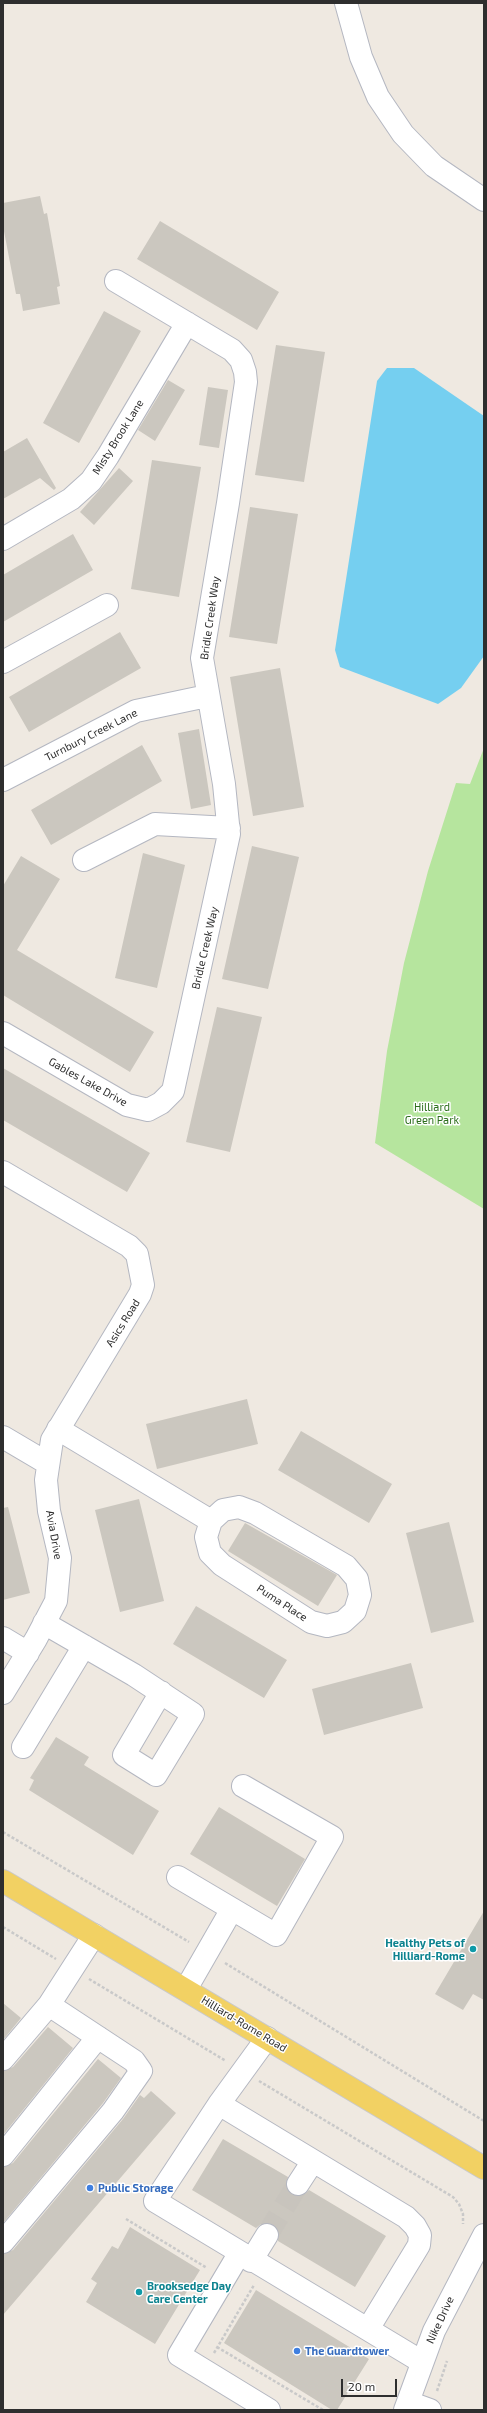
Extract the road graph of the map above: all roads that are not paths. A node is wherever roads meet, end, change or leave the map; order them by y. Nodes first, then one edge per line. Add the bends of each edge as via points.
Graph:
1 (346, 3) edge
2 (484, 200) edge
3 (116, 281) dead end
4 (187, 323) junction
5 (3, 539) edge
6 (107, 605) dead end
7 (3, 662) edge
8 (207, 696) junction
9 (3, 780) edge
10 (229, 828) junction
11 (84, 860) dead end
12 (3, 1033) edge
13 (173, 1091) joint
14 (3, 1172) edge
15 (58, 1429) junction
16 (3, 1437) edge
17 (47, 1463) junction
18 (211, 1521) junction
19 (44, 1622) junction
20 (3, 1638) edge
21 (84, 1646) junction
22 (28, 1652) junction
23 (161, 1692) dead end
24 (3, 1693) edge
25 (23, 1747) dead end
26 (243, 1786) dead end
27 (178, 1877) dead end
28 (3, 1881) edge
29 (232, 1909) junction
30 (94, 1935) junction
31 (186, 1989) junction
32 (49, 2005) junction
33 (98, 2037) junction
34 (267, 2038) junction
35 (3, 2059) edge
36 (219, 2104) junction
37 (3, 2155) edge
38 (313, 2161) junction
39 (484, 2168) edge
40 (298, 2184) tunnel mouth
41 (267, 2234) tunnel mouth
42 (484, 2235) edge
43 (3, 2242) edge
44 (245, 2257) junction
45 (368, 2329) junction
46 (422, 2362) junction
47 (407, 2406) edge
48 (269, 2410) edge
49 (430, 2410) edge

1 - 2 street via 361,57 378,97 404,134 434,166
3 - 4 street, Bridle Creek Way
4 - 5 street, Misty Brook Lane via 91,481 71,499
4 - 8 street, Bridle Creek Way via 232,350 241,360 246,382 202,658
6 - 7 street
8 - 9 street, Turnbury Creek Lane via 136,711
8 - 10 street, Bridle Creek Way via 224,784
10 - 11 street via 155,824
10 - 13 street, Bridle Creek Way
12 - 13 street, Gables Lake Drive via 127,1105 148,1110 161,1103
14 - 15 street, Asics Road via 129,1246 137,1254 142,1274 144,1285 140,1294
15 - 17 street, Asics Road via 52,1440
15 - 18 street
16 - 17 street
17 - 19 street, Avia Drive via 49,1511 60,1558 56,1601
18 - 18 street, Puma Place via 223,1510 239,1507 255,1512 346,1566 357,1579 360,1595 355,1611 343,1622 327,1626 311,1622 222,1565 210,1553 206,1537
19 - 21 street
19 - 22 street, Avia Drive
20 - 22 street
21 - 23 street
21 - 25 street
22 - 24 street, Avia Drive
26 - 29 street via 332,1837 276,1935
27 - 29 street
28 - 30 main road, Hilliard-Rome Road
29 - 31 street
30 - 31 main road, Hilliard-Rome Road
30 - 32 street
31 - 34 main road, Hilliard-Rome Road
32 - 33 street
32 - 35 street
33 - 37 street
33 - 43 street via 134,2061 141,2071 113,2111
34 - 36 street
34 - 39 main road, Hilliard-Rome Road
36 - 38 street
36 - 44 street via 155,2201
38 - 40 street
38 - 45 street via 406,2217 420,2235 418,2245
41 - 44 street
42 - 46 street, Nike Drive via 434,2331
44 - 45 street
44 - 48 street via 179,2355
45 - 46 street
46 - 47 street, Nike Drive
47 - 49 street

